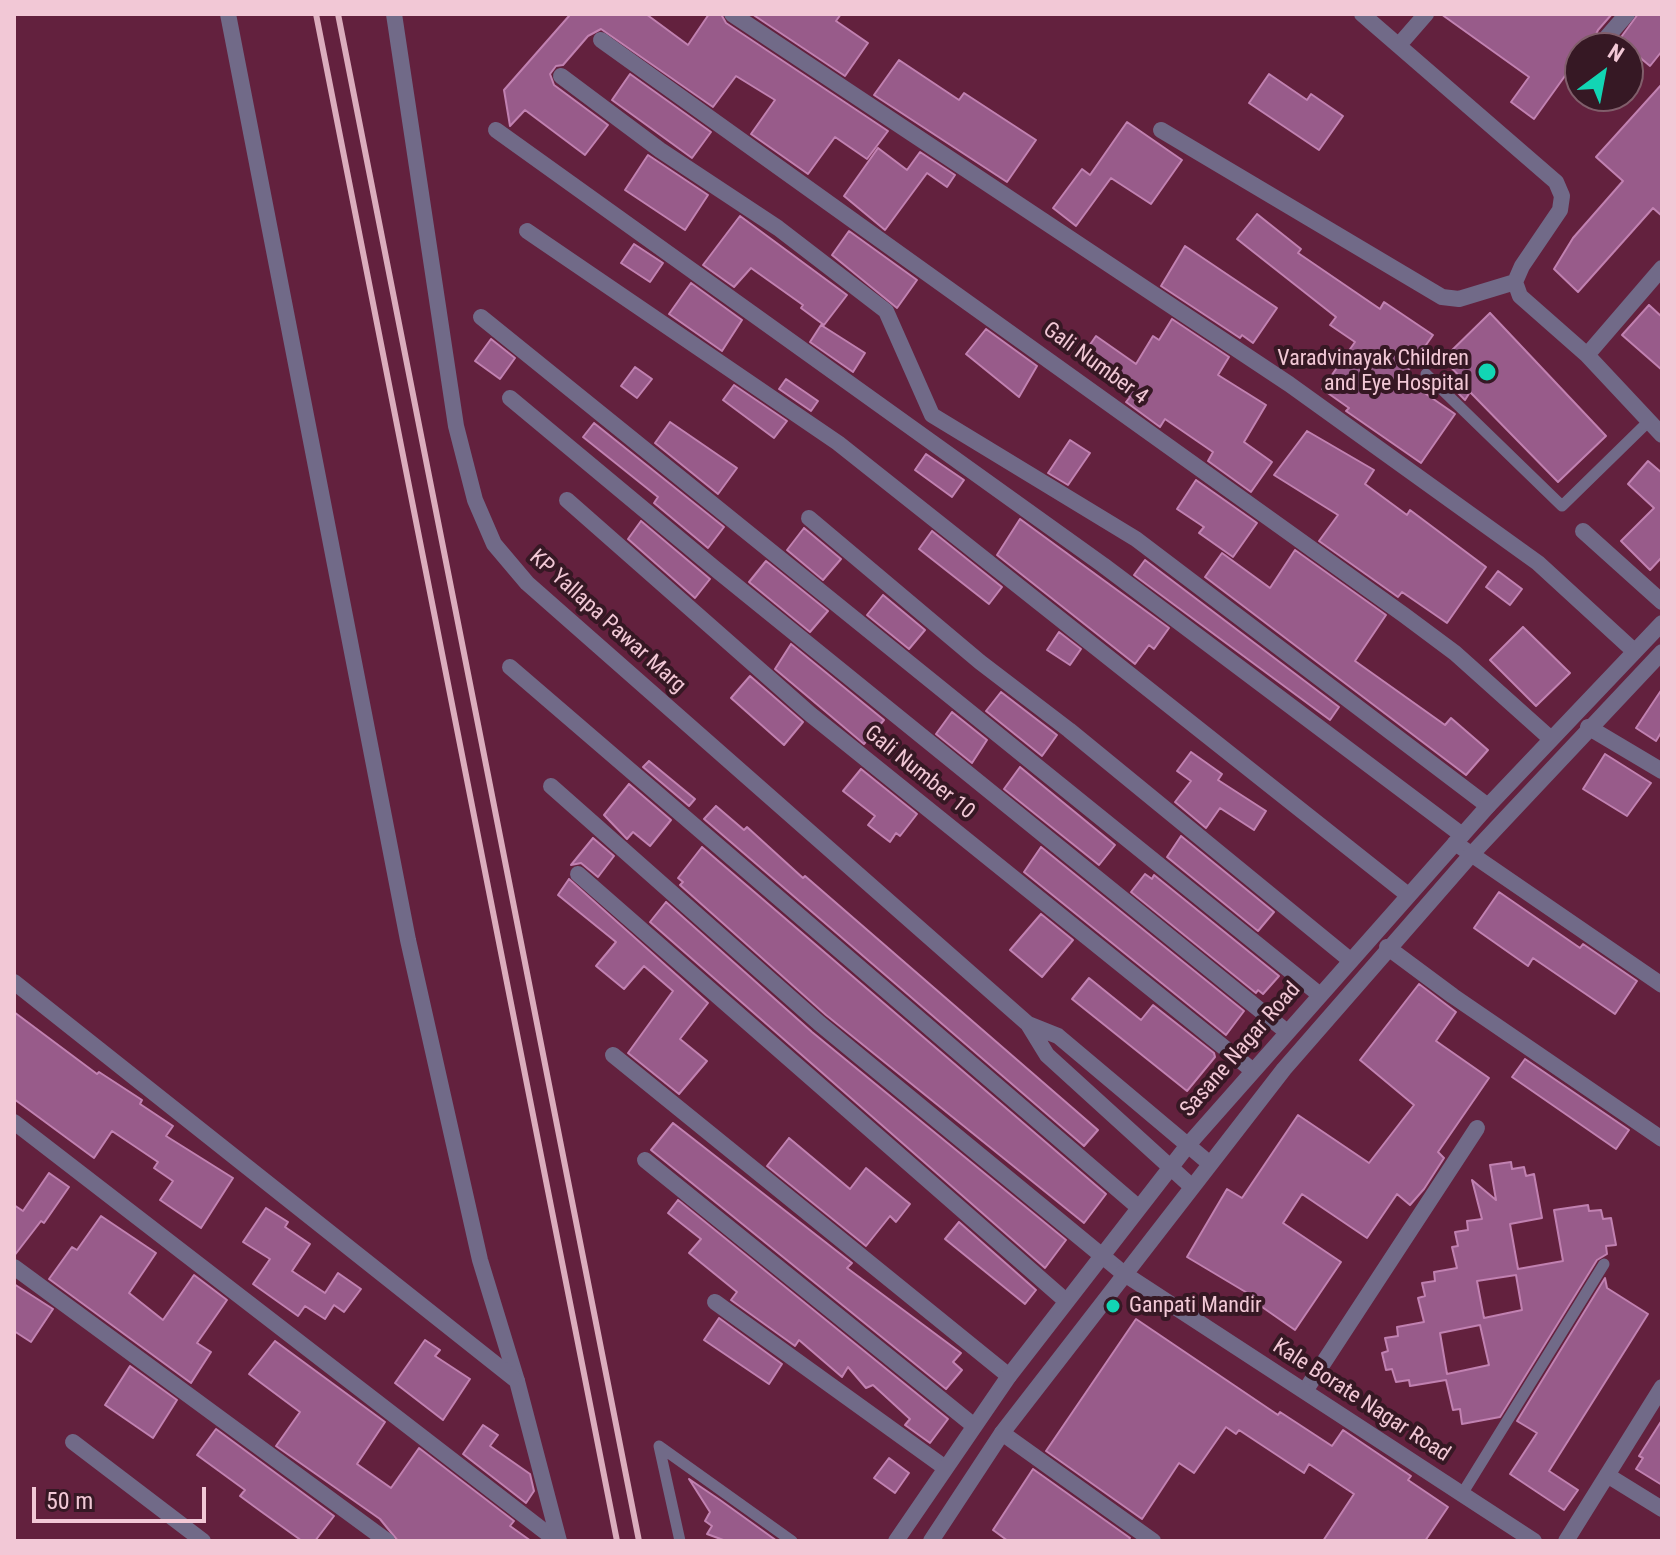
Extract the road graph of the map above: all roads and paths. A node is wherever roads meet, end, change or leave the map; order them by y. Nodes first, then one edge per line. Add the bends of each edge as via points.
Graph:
1 (228, 14) edge
2 (394, 14) edge
3 (732, 14) edge
4 (1362, 14) edge
5 (1426, 14) edge
6 (1627, 14) edge
7 (1611, 32) edge
8 (601, 40) dead end
9 (1399, 45) junction
10 (561, 76) dead end
11 (496, 130) dead end
12 (1161, 130) dead end
13 (527, 231) dead end
14 (1662, 268) edge
15 (1515, 282) junction
16 (481, 317) dead end
17 (1587, 355) junction
18 (1426, 374) dead end
19 (510, 398) dead end
20 (1649, 421) junction
21 (1662, 435) edge
22 (567, 500) dead end
23 (809, 518) dead end
24 (1583, 531) dead end
25 (1662, 602) edge
26 (1662, 623) edge
27 (1634, 651) junction
28 (1662, 652) edge
29 (510, 667) dead end
30 (1588, 727) junction
31 (1551, 739) junction
32 (1662, 771) edge
33 (551, 786) dead end
34 (1488, 806) junction
35 (1458, 839) junction
36 (1470, 856) junction
37 (578, 874) dead end
38 (1408, 895) junction
39 (1387, 947) junction
40 (1350, 960) junction
41 (14, 982) edge
42 (1662, 985) edge
43 (1320, 995) junction
44 (1028, 1024) junction
45 (1287, 1032) junction
46 (613, 1055) dead end
47 (1252, 1070) junction
48 (14, 1122) edge
49 (1477, 1128) dead end
50 (1662, 1139) edge
51 (1188, 1145) junction
52 (645, 1160) dead end
53 (1209, 1163) junction
54 (1171, 1167) junction
55 (1191, 1186) junction
56 (1138, 1207) junction
57 (1100, 1256) junction
58 (1604, 1264) dead end
59 (14, 1267) edge
60 (1123, 1273) junction
61 (1066, 1301) junction
62 (715, 1302) dead end
63 (1009, 1376) junction
64 (517, 1381) junction
65 (1662, 1387) edge
66 (1305, 1391) junction
67 (973, 1425) junction
68 (1002, 1433) junction
69 (73, 1442) dead end
70 (944, 1467) junction
71 (1607, 1475) junction
72 (1462, 1494) junction
73 (1662, 1509) edge
74 (938, 1538) edge
75 (203, 1541) edge
76 (387, 1541) edge
77 (558, 1541) edge
78 (680, 1541) edge
79 (792, 1541) edge
80 (896, 1541) edge
81 (1153, 1541) edge
82 (1534, 1541) edge
83 (1566, 1541) edge

1 - 64 street via 408,940 480,1260
2 - 44 street, KP Yallapa Pawar Marg via 456,426 475,500 494,544 527,583
3 - 27 street via 1289,384 1538,563
4 - 9 street
5 - 9 street
6 - 7 street
8 - 31 street, Gali Number 4 via 1404,615
9 - 15 street via 1556,182 1560,210
10 - 34 street via 886,311 932,415 1136,539
11 - 35 street via 1103,565
12 - 15 street via 1442,297 1459,299
13 - 38 street via 838,443
14 - 17 street
15 - 17 street via 1520,296
16 - 43 street
17 - 20 street
18 - 20 lane via 1562,506
19 - 45 street
20 - 21 street
22 - 47 street, Gali Number 10 via 810,714
23 - 40 street
24 - 25 street
26 - 27 street, Sasane Nagar Road
27 - 31 street, Sasane Nagar Road
28 - 30 street, Sasane Nagar Road
29 - 56 street
30 - 32 street
30 - 36 street, Sasane Nagar Road
31 - 34 street, Sasane Nagar Road
33 - 57 street, Kale Borate Nagar Road via 819,1023
34 - 35 street, Sasane Nagar Road
35 - 36 street
35 - 38 street, Sasane Nagar Road
36 - 39 street, Sasane Nagar Road
36 - 42 street
37 - 61 street
38 - 40 street, Sasane Nagar Road
39 - 50 street
39 - 53 street, Sasane Nagar Road
40 - 43 street, Sasane Nagar Road
41 - 64 street
43 - 45 street, Sasane Nagar Road
44 - 51 street, KP Yallapa Pawar Marg via 1058,1036
44 - 54 street, KP Yallapa Pawar Marg via 1047,1055
45 - 47 street, Sasane Nagar Road
46 - 63 street
47 - 51 street, Sasane Nagar Road
48 - 77 street
49 - 66 street
51 - 53 street, KP Yallapa Pawar Marg
51 - 54 street, Sasane Nagar Road
52 - 67 street
53 - 55 street, Sasane Nagar Road
54 - 55 street, KP Yallapa Pawar Marg
54 - 56 street, Sasane Nagar Road
55 - 60 street, Sasane Nagar Road
56 - 57 street, Sasane Nagar Road
57 - 60 street, Kale Borate Nagar Road
57 - 61 street, Sasane Nagar Road
58 - 72 lane
59 - 76 street
60 - 66 street, Kale Borate Nagar Road
60 - 68 street, Sasane Nagar Road
61 - 63 street, Sasane Nagar Road
62 - 70 street
63 - 67 street, Sasane Nagar Road
64 - 77 street
65 - 71 street
66 - 72 street, Kale Borate Nagar Road
67 - 70 street, Sasane Nagar Road
68 - 74 street, Sasane Nagar Road
68 - 81 street
69 - 75 street
70 - 80 street, Sasane Nagar Road
71 - 73 street
71 - 83 street
72 - 82 street, Kale Borate Nagar Road
78 - 79 lane via 659,1446

